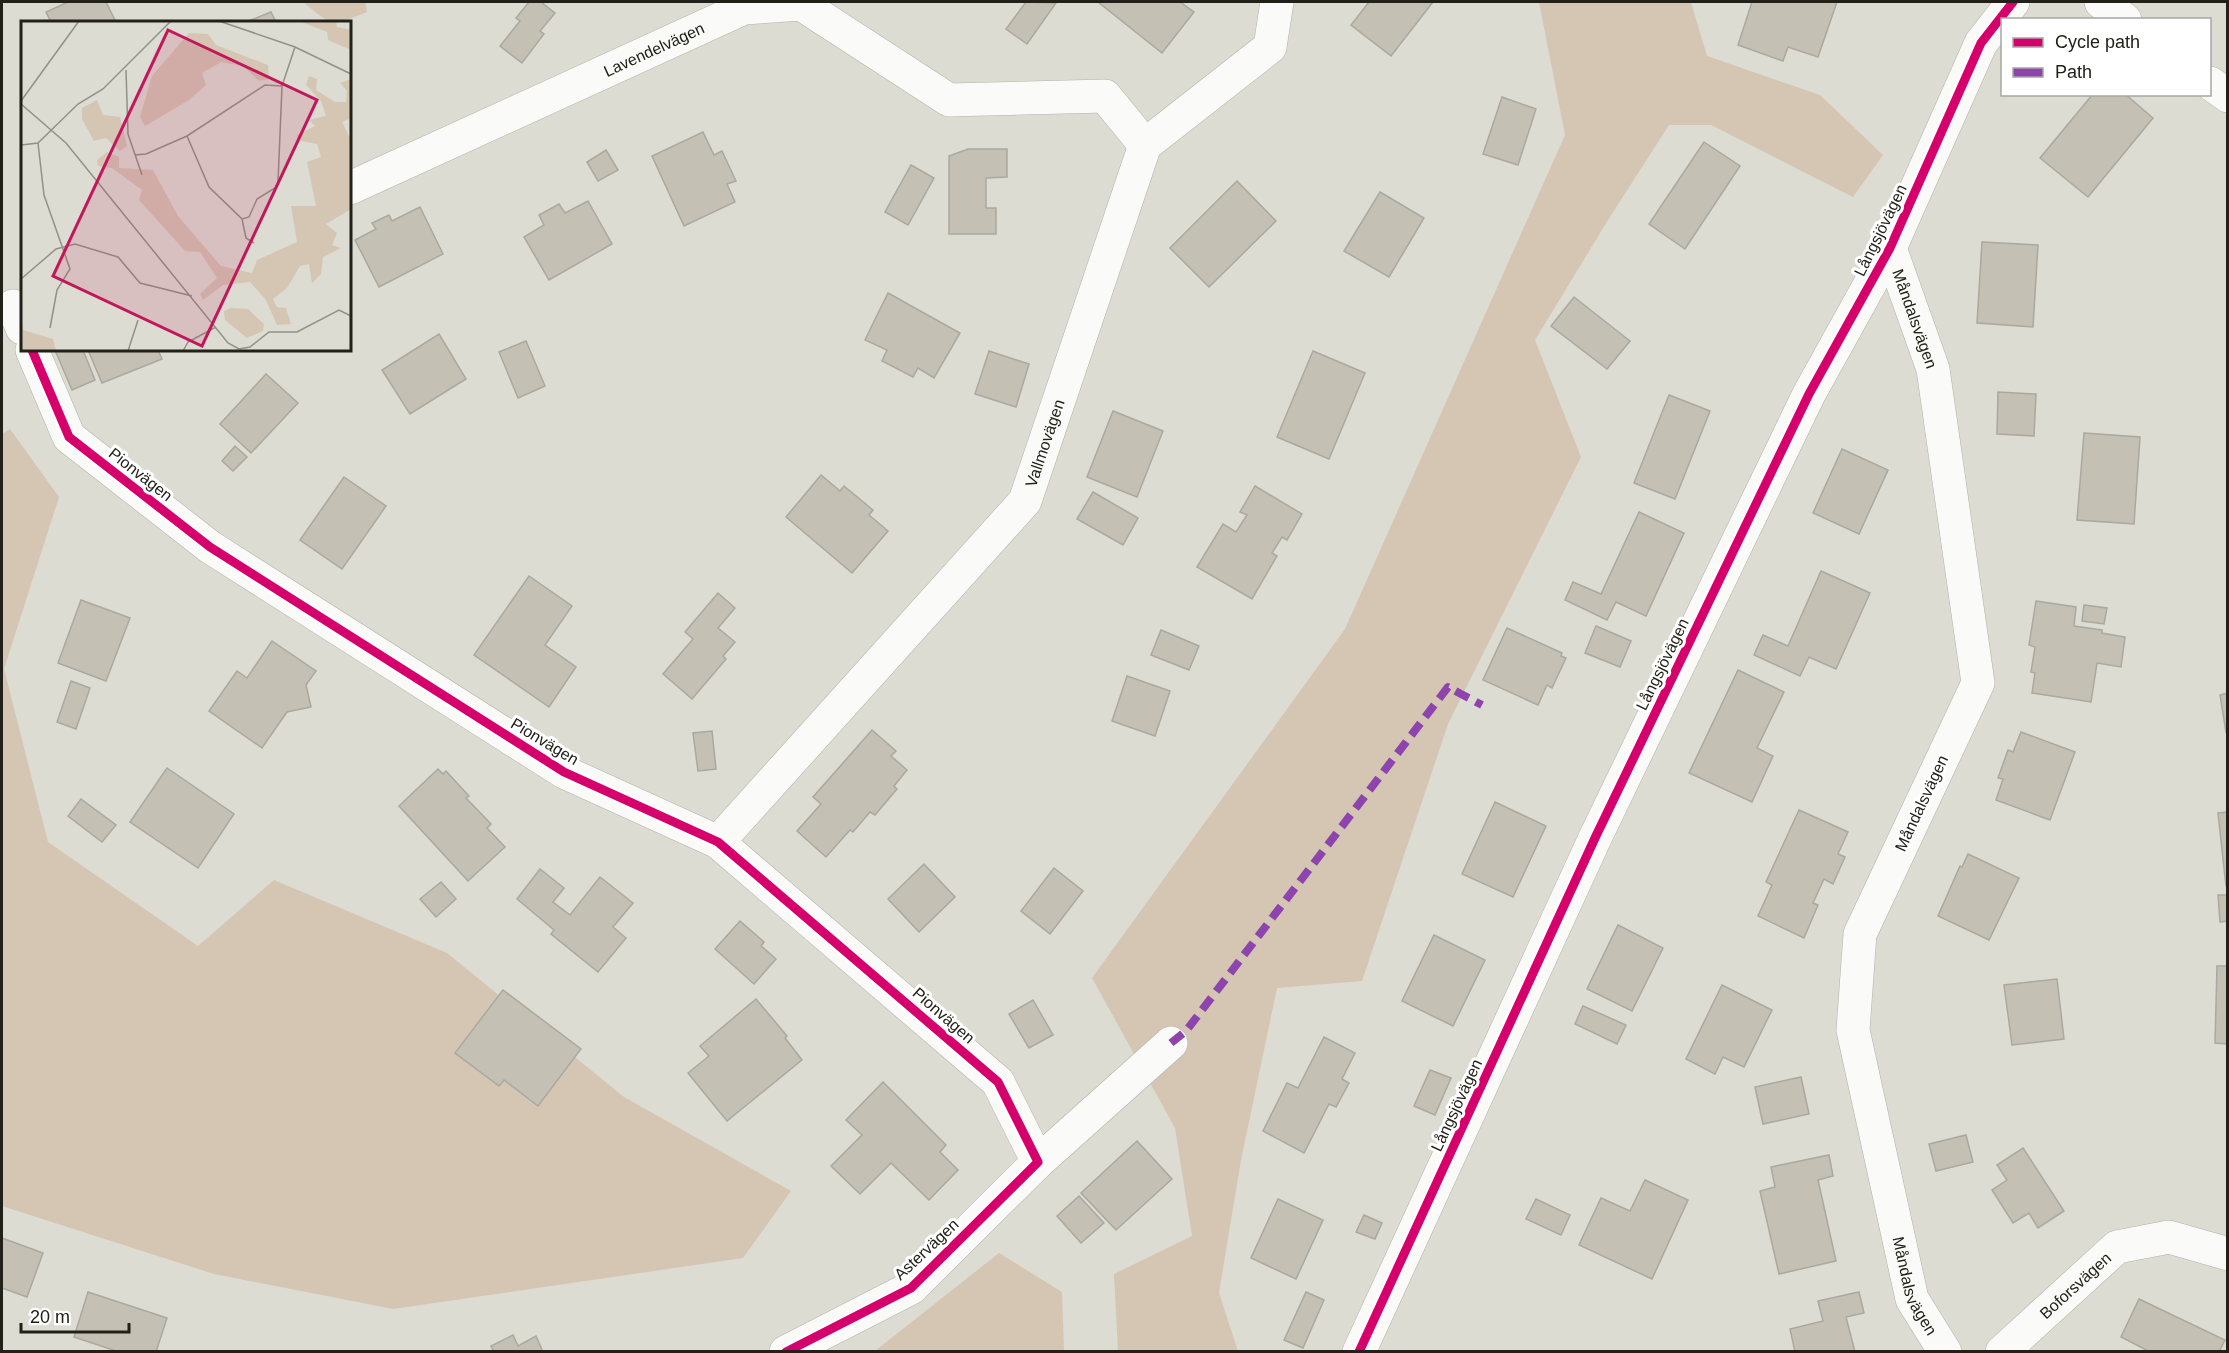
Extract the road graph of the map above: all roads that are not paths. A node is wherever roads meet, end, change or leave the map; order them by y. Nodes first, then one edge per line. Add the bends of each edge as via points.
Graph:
1 (1277, 2) edge
2 (2013, 2) edge
3 (2101, 2) edge
4 (2122, 18) edge
5 (2211, 83) edge
6 (2228, 96) edge
7 (1144, 145) junction
8 (351, 188) edge
9 (1890, 248) junction
10 (32, 351) edge
11 (718, 842) junction
12 (1171, 1042) dead end
13 (1038, 1162) junction
14 (2228, 1254) edge
15 (786, 1352) edge
16 (1359, 1352) edge
17 (1945, 1352) edge
18 (2002, 1352) edge

1 - 7 street via 1270,47
2 - 9 street, Långsjövägen via 1981,43
3 - 4 street
5 - 6 street
7 - 8 street, Lavendelvägen via 1105,96 949,100 801,4 744,8
7 - 11 street, Vallmovägen via 1025,501
9 - 16 street, Långsjövägen via 1809,394 1600,828
9 - 17 street, Måndalsvägen via 1933,369 1977,683 1860,934 1853,1030 1911,1299
10 - 11 street, Pionvägen via 69,437 210,547 564,772
11 - 13 street, Pionvägen via 998,1082
12 - 13 street, Astervägen
13 - 15 street, Astervägen via 911,1288
14 - 18 street, Boforsvägen via 2169,1237 2117,1247

